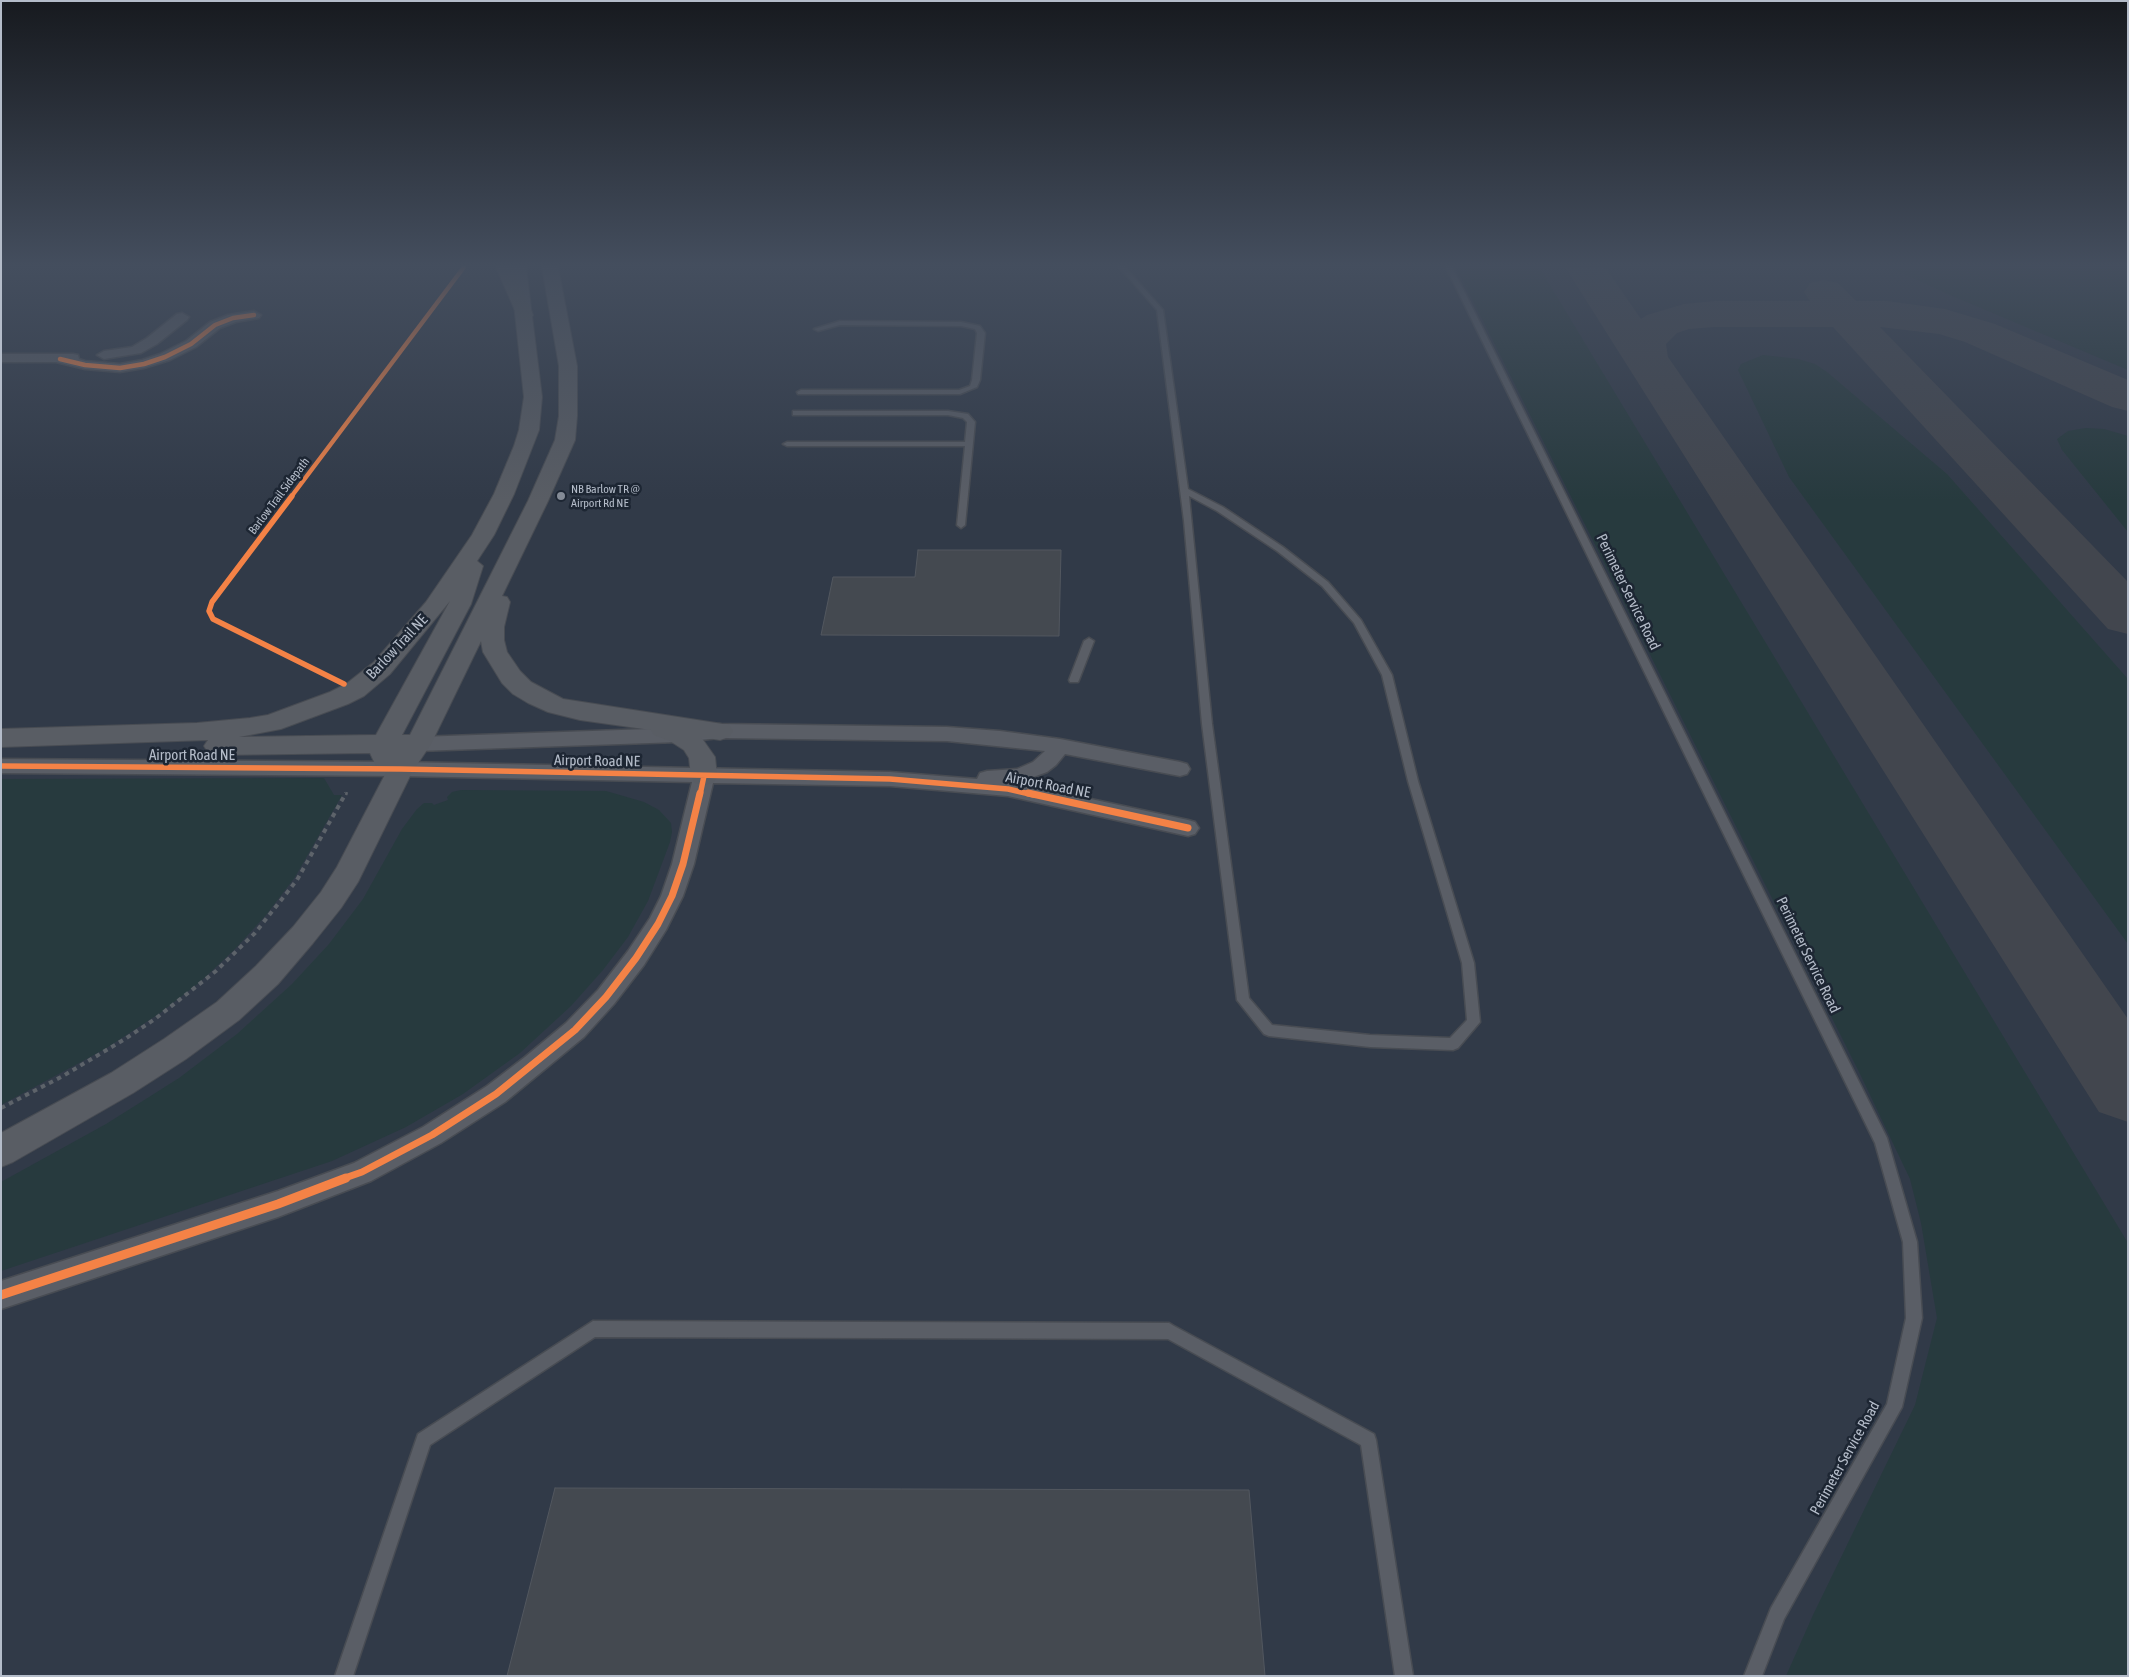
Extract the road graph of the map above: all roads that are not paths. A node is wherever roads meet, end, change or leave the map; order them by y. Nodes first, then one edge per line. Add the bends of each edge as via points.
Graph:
1 (144, 345) edge
2 (188, 345) edge
3 (528, 345) edge
4 (564, 345) edge
5 (980, 345) edge
6 (1165, 345) edge
7 (1488, 345) edge
8 (1, 358) edge
9 (60, 359) junction
10 (801, 392) dead end
11 (796, 414) dead end
12 (787, 444) dead end
13 (969, 444) junction
14 (1184, 490) junction
15 (961, 526) dead end
16 (483, 535) junction
17 (514, 551) junction
18 (1089, 641) dead end
19 (1074, 680) dead end
20 (614, 717) junction
21 (720, 732) junction
22 (679, 735) junction
23 (1, 738) edge
24 (418, 744) junction
25 (1060, 746) junction
26 (393, 757) junction
27 (1, 766) edge
28 (1180, 769) dead end
29 (704, 776) junction
30 (890, 779) junction
31 (1188, 828) dead end
32 (1, 1151) edge
33 (1, 1295) edge
34 (344, 1676) edge
35 (1404, 1676) edge
36 (1753, 1676) edge

1 - 9 street via 117,354
2 - 9 street via 165,357 120,368
3 - 16 main road, Barlow Trail NE via 533,397 529,430 514,471
4 - 17 main road via 568,366 565,440
5 - 10 lane via 974,387 960,392
6 - 14 lane
7 - 36 lane, Perimeter Service Road via 1882,1142 1910,1242 1914,1318 1894,1407 1777,1614
8 - 9 street
11 - 13 lane via 956,414 971,422
12 - 13 lane
13 - 15 lane
14 - 14 lane via 1208,724 1242,1000 1269,1030 1370,1041 1453,1044 1474,1022 1468,962 1413,781 1387,675 1358,622 1325,584 1280,549 1220,509
16 - 23 main road, Barlow Trail NE via 434,607 382,668 355,690 320,706 272,722 226,730
16 - 26 main road via 460,604
17 - 20 main road via 492,627 492,640 501,665 522,688 556,706
17 - 24 main road
18 - 19 lane
20 - 21 main road
20 - 22 main road
21 - 22 street
21 - 25 street via 947,734
22 - 24 street
22 - 29 main road via 693,744 702,757
23 - 26 main road
24 - 26 main road
25 - 28 street
25 - 30 street via 1040,767 1019,776
26 - 27 street, Airport Road NE
26 - 29 street, Airport Road NE
26 - 32 main road via 348,874 304,935 267,975 228,1011 176,1050
29 - 30 street, Airport Road NE
29 - 33 street via 672,896 636,958 575,1030 496,1094 432,1135 362,1172 269,1207
30 - 31 street, Airport Road NE via 1008,790
34 - 35 lane via 424,1440 593,1329 1169,1331 1368,1440

